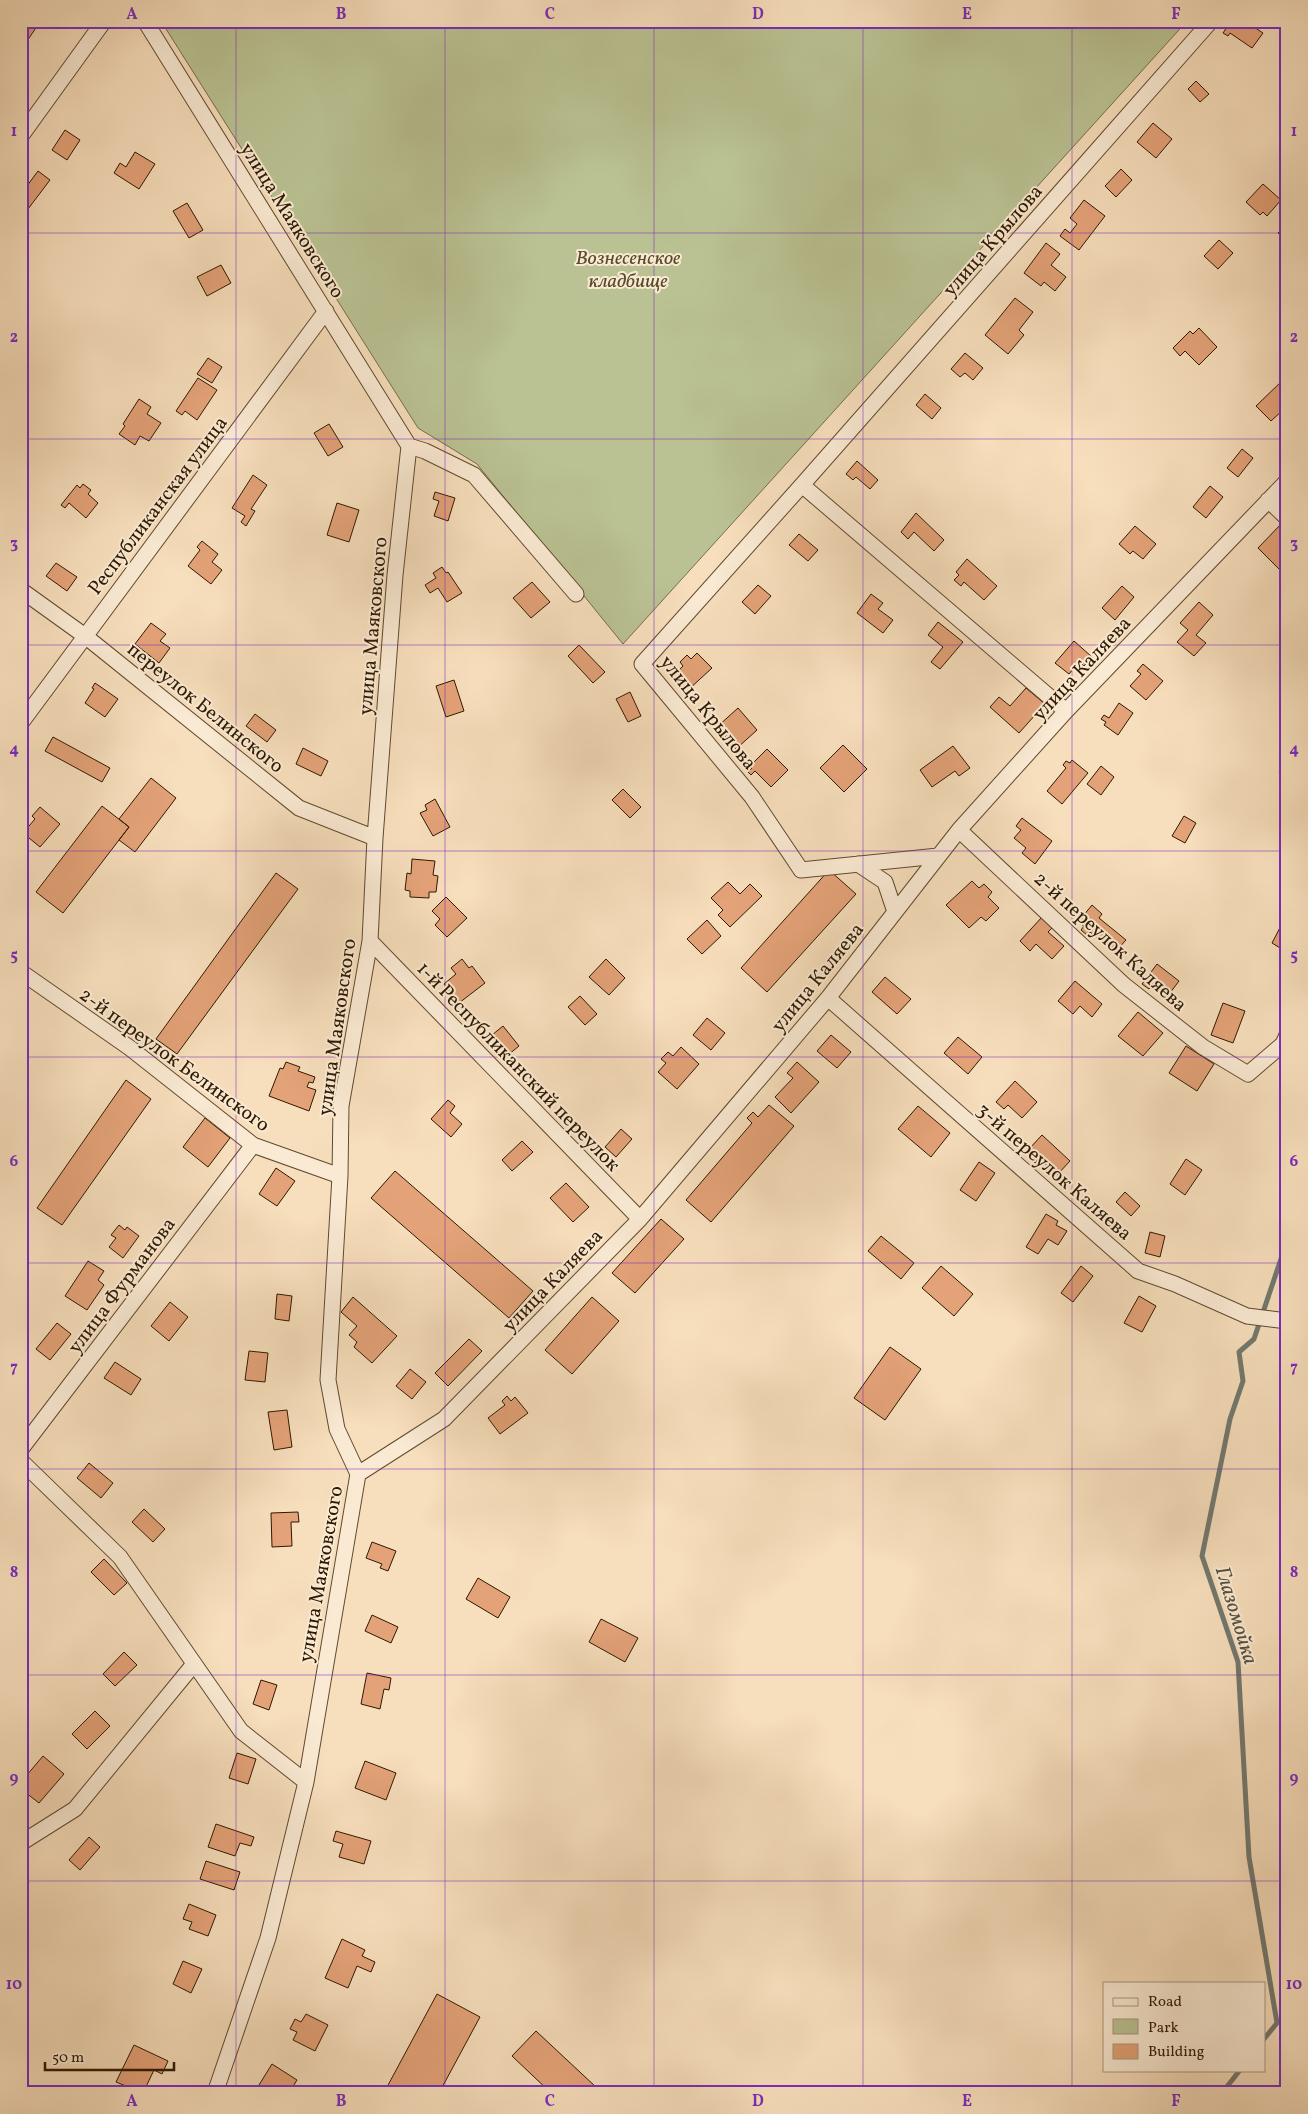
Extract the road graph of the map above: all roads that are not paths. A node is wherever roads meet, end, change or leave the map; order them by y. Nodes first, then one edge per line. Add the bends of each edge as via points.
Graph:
1 (104, 21) edge
2 (145, 21) edge
3 (1211, 21) edge
4 (21, 136) edge
5 (326, 311) junction
6 (409, 446) junction
7 (1287, 481) edge
8 (802, 485) junction
9 (1268, 500) junction
10 (1287, 518) edge
11 (21, 590) edge
12 (576, 594) dead end
13 (85, 636) junction
14 (1066, 711) junction
15 (21, 723) edge
16 (959, 830) junction
17 (375, 838) junction
18 (938, 856) junction
19 (858, 864) junction
20 (895, 912) junction
21 (370, 941) junction
22 (21, 972) edge
23 (828, 998) junction
24 (1285, 1041) edge
25 (253, 1145) junction
26 (340, 1176) junction
27 (640, 1219) junction
28 (1284, 1320) edge
29 (21, 1449) edge
30 (21, 1461) edge
31 (358, 1474) junction
32 (194, 1664) junction
33 (306, 1782) junction
34 (21, 1844) edge
35 (215, 2093) edge

1 - 4 street
2 - 5 street, улица Маяковского
3 - 8 street, улица Крылова
5 - 6 street, улица Маяковского
5 - 13 street, Республиканская улица
6 - 12 street via 474,475
6 - 17 street, улица Маяковского via 395,575
7 - 9 street, улица Каляева
8 - 14 street
8 - 19 street, улица Крылова via 642,664 752,797 801,870
9 - 10 street
9 - 14 street, улица Каляева
11 - 13 street, переулок Белинского
13 - 15 street, Республиканская улица
13 - 17 street, переулок Белинского via 299,808
14 - 16 street, улица Каляева
16 - 18 street, улица Каляева
16 - 24 street, 2-й переулок Каляева via 1124,985 1203,1047 1248,1074
17 - 21 street, улица Маяковского
18 - 19 street, улица Крылова
18 - 20 street, улица Каляева
19 - 20 street via 884,882
20 - 23 street, улица Каляева
21 - 26 street, улица Маяковского via 342,1106
21 - 27 street, 1-й Республиканский переулок
22 - 25 street, 2-й переулок Белинского via 130,1048
23 - 27 street, улица Каляева
23 - 28 street, 3-й переулок Каляева via 1138,1271 1247,1316
25 - 26 street, 2-й переулок Белинского
25 - 29 street, улица Фурманова
26 - 31 street, улица Маяковского via 328,1380 336,1430
27 - 31 street, улица Каляева via 444,1419
30 - 32 street via 120,1557
31 - 33 street, улица Маяковского
32 - 33 street via 241,1731
32 - 34 street via 75,1809
33 - 35 street, улица Маяковского via 268,1938

